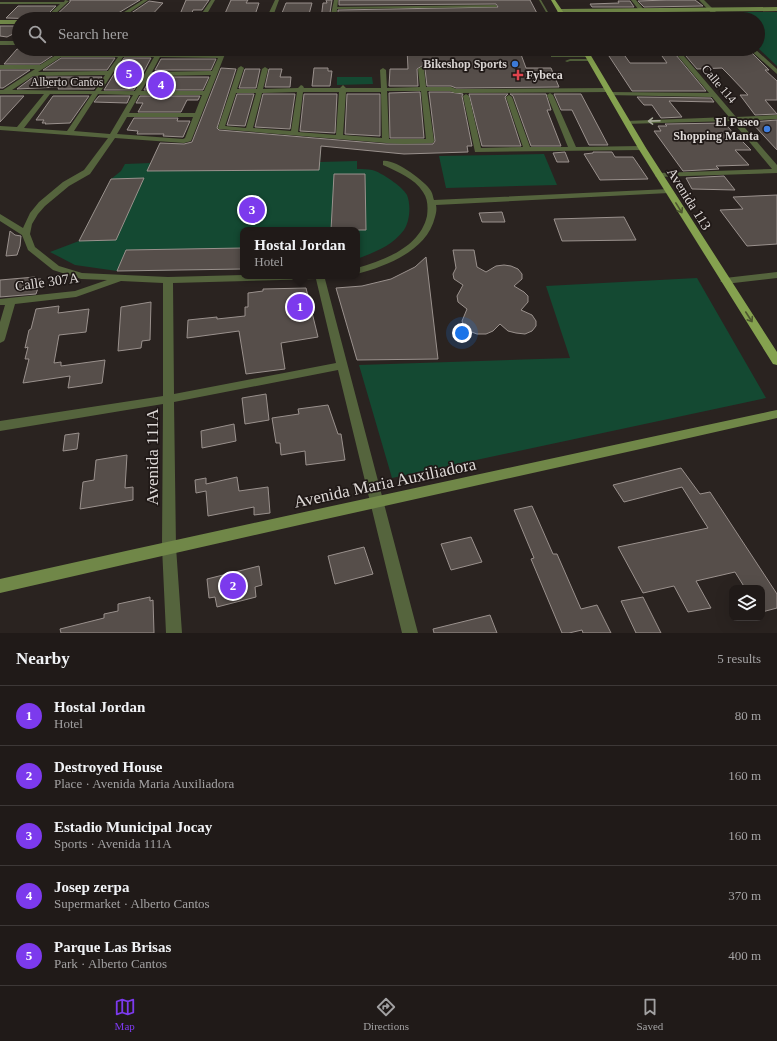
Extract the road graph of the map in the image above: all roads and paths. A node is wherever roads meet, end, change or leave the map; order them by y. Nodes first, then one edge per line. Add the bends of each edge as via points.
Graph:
1 (146, 0) edge
2 (213, 0) edge
3 (277, 0) edge
4 (336, 0) edge
5 (540, 0) edge
6 (553, 0) edge
7 (633, 0) edge
8 (701, 0) edge
9 (67, 2) edge
10 (0, 3) edge
11 (496, 6) dead end
12 (335, 8) junction
13 (777, 9) edge
14 (642, 10) junction
15 (710, 10) junction
16 (560, 11) joint
17 (55, 12) edge
18 (127, 12) edge
19 (205, 12) edge
20 (272, 12) edge
21 (334, 12) edge
22 (547, 12) edge
23 (0, 22) edge
24 (12, 22) edge
25 (0, 43) edge
26 (12, 43) edge
27 (58, 56) edge
28 (122, 56) joint
29 (158, 56) joint
30 (220, 56) edge
31 (552, 56) dead end
32 (680, 56) edge
33 (760, 56) edge
34 (590, 58) junction
35 (567, 61) dead end
36 (0, 67) edge
37 (40, 67) junction
38 (241, 68) dead end
39 (265, 69) dead end
40 (421, 69) dead end
41 (382, 70) dead end
42 (777, 72) edge
43 (110, 73) junction
44 (214, 73) junction
45 (30, 74) junction
46 (148, 74) junction
47 (424, 88) junction
48 (234, 89) junction
49 (260, 89) junction
50 (301, 89) junction
51 (343, 89) junction
52 (384, 89) junction
53 (608, 90) junction
54 (548, 91) junction
55 (1, 93) edge
56 (48, 93) junction
57 (96, 93) junction
58 (206, 93) junction
59 (137, 94) junction
60 (713, 95) junction
61 (466, 96) dead end
62 (509, 97) dead end
63 (125, 115) junction
64 (197, 115) junction
65 (777, 117) edge
66 (734, 118) junction
67 (626, 122) junction
68 (0, 128) edge
69 (18, 130) junction
70 (249, 130) junction
71 (69, 133) junction
72 (294, 134) junction
73 (112, 136) junction
74 (339, 137) junction
75 (386, 141) junction
76 (642, 148) junction
77 (527, 149) junction
78 (573, 149) junction
79 (386, 163) dead end
80 (777, 170) edge
81 (659, 175) junction
82 (669, 191) junction
83 (431, 203) junction
84 (0, 217) edge
85 (26, 234) junction
86 (360, 270) edge
87 (777, 275) edge
88 (240, 278) edge
89 (121, 279) junction
90 (321, 279) edge
91 (168, 280) junction
92 (725, 281) junction
93 (11, 301) junction
94 (0, 302) edge
95 (0, 339) edge
96 (777, 361) edge
97 (341, 366) junction
98 (169, 399) junction
99 (777, 414) edge
100 (0, 426) edge
101 (378, 503) junction
102 (169, 547) junction
103 (0, 586) edge
104 (174, 633) edge
105 (410, 633) edge

1 - 18 street
2 - 19 street
3 - 20 street
4 - 12 street
5 - 22 lane
6 - 16 main road
7 - 14 street
8 - 15 street
9 - 10 street
9 - 17 street
11 - 12 lane
12 - 21 street
13 - 15 main road
14 - 15 main road
14 - 16 main road
23 - 24 main road
25 - 26 street
27 - 37 street
28 - 29 street
28 - 43 street
29 - 46 street
30 - 44 street
31 - 34 lane
32 - 60 street, Calle 114
33 - 42 street
34 - 35 lane
34 - 53 main road, Avenida 113
36 - 37 street
37 - 45 street
38 - 48 street
39 - 49 street
40 - 47 street
41 - 52 street
43 - 45 street
43 - 57 street
44 - 46 street
44 - 58 street
45 - 55 street
46 - 59 street
47 - 52 street
47 - 54 street
47 - 75 street via 430,142
48 - 49 street
48 - 70 street via 221,128
49 - 50 street
49 - 70 street
50 - 51 street
50 - 72 street
51 - 52 street
51 - 74 street
52 - 75 street
53 - 54 street
53 - 60 street
53 - 67 main road, Avenida 113
54 - 78 street
55 - 56 street, Alberto Cantos
56 - 57 street, Alberto Cantos
56 - 69 street
57 - 59 street, Alberto Cantos
57 - 71 street
58 - 59 street, Alberto Cantos
58 - 64 street
59 - 63 street
60 - 66 street, Calle 114
61 - 77 street via 478,150
62 - 77 street
63 - 64 street
63 - 73 street
64 - 73 street via 188,139 184,141
65 - 66 street
66 -> 67 street
66 - 80 street, Calle 114
67 - 76 main road, Avenida 113
68 - 69 street
69 - 71 street
70 - 72 street
71 - 73 street
72 - 74 street
73 - 85 street via 87,172 66,184 42,204 28,224
74 - 75 street
76 - 78 street
76 - 81 main road, Avenida 113
77 - 78 street
79 - 83 street via 417,179 427,190
80 - 81 street
81 - 82 main road, Avenida 113
82 - 83 street
82 -> 92 main road, Avenida 113
83 - 86 street via 429,224 424,235 416,243 382,264
84 - 85 street
85 - 89 street via 31,248 56,268 82,276
87 - 92 street
88 - 91 street
89 - 91 street
89 - 93 street, Calle 307A via 76,294
90 - 97 street
91 - 98 street, Avenida 111A
92 -> 96 main road, Avenida 113
93 - 94 street, Calle 307A
93 - 95 street
97 - 98 street
97 - 101 street
98 - 100 street
98 - 102 street, Avenida 111A
99 - 101 main road, Avenida Maria Auxiliadora
101 - 102 main road, Avenida Maria Auxiliadora
101 - 105 street
102 - 103 main road, Avenida Maria Auxiliadora
102 - 104 street, Avenida 111A

